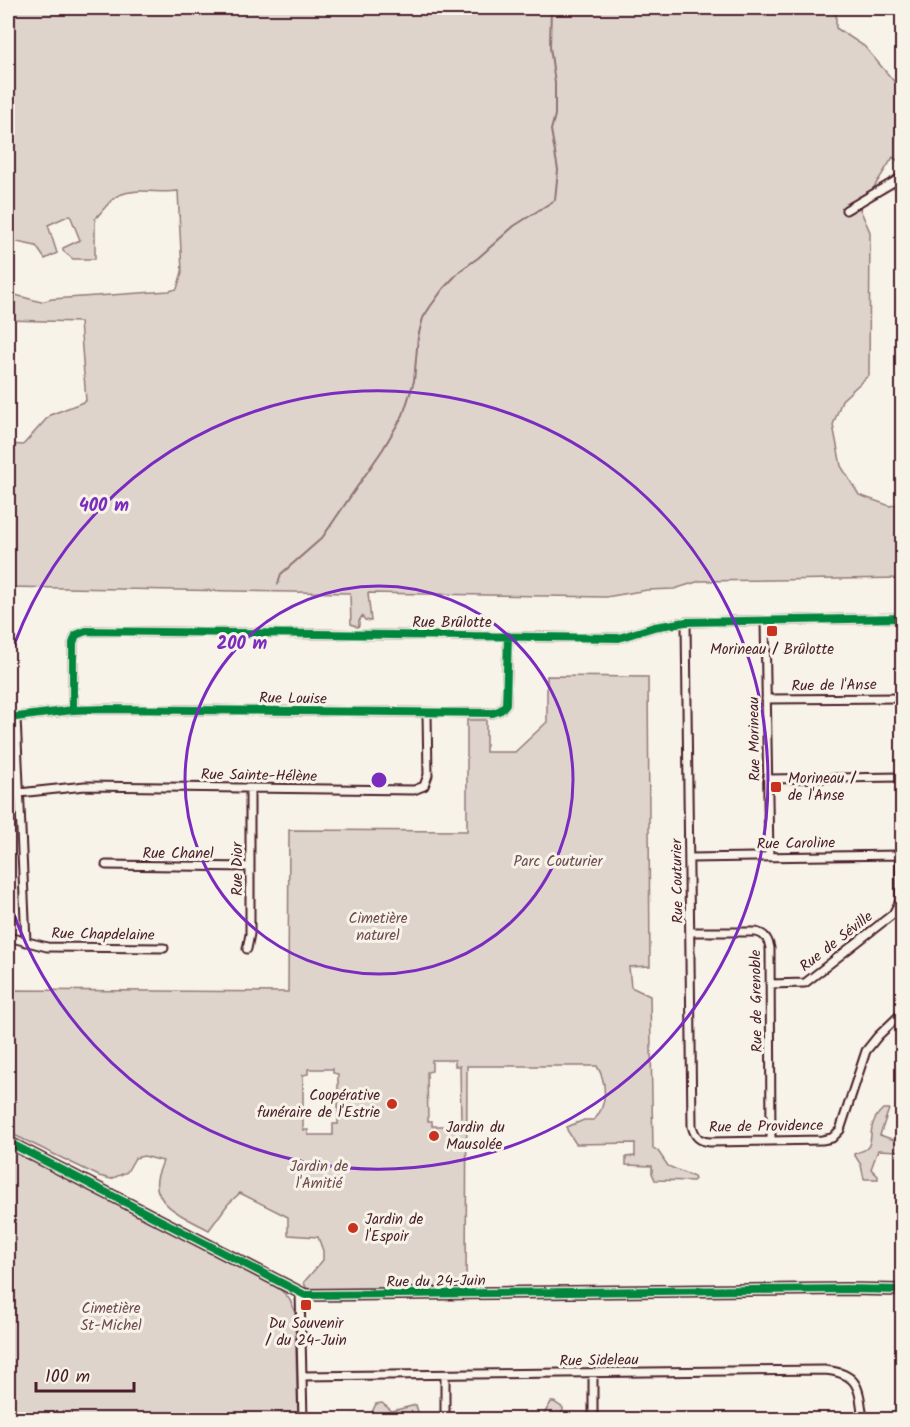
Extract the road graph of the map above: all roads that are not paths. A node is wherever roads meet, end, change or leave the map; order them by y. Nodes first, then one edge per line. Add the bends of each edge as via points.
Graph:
1 (903, 177) edge
2 (846, 210) dead end
3 (903, 618) edge
4 (765, 621) junction
5 (686, 622) junction
6 (508, 636) junction
7 (903, 698) edge
8 (766, 699) junction
9 (74, 710) junction
10 (427, 713) junction
11 (16, 717) junction
12 (8, 718) edge
13 (903, 777) edge
14 (768, 779) junction
15 (250, 788) junction
16 (19, 793) junction
17 (901, 855) edge
18 (769, 857) junction
19 (690, 858) junction
20 (106, 865) dead end
21 (250, 867) junction
22 (691, 932) junction
23 (8, 938) edge
24 (26, 942) junction
25 (164, 948) dead end
26 (247, 949) dead end
27 (770, 984) junction
28 (903, 1013) edge
29 (698, 1139) joint
30 (771, 1141) junction
31 (8, 1142) edge
32 (903, 1290) edge
33 (300, 1294) junction
34 (593, 1373) junction
35 (445, 1375) junction
36 (302, 1376) junction
37 (303, 1419) edge
38 (445, 1419) edge
39 (593, 1419) edge
40 (863, 1419) edge

1 - 2 street
3 - 4 street, Rue Brûlotte
4 - 5 street, Rue Brûlotte
4 - 8 street, Rue Morineau
5 - 6 street, Rue Brûlotte via 618,638
5 - 19 street, Rue Couturier
6 - 9 street, Rue Brûlotte via 81,632 73,643
6 - 10 street, Rue Louise via 506,704 501,710 488,714
7 - 8 street, Rue de l'Anse
8 - 14 street, Rue Morineau
9 - 10 street, Rue Louise
9 - 11 street, Rue Louise
10 - 15 street, Rue Sainte-Hélène via 428,775 419,789
11 - 12 street, Rue Louise
11 - 16 street
13 - 14 street
14 - 18 street, Rue Morineau
15 - 16 street, Rue Sainte-Hélène via 86,786
15 - 21 street, Rue Dior
16 - 24 street
17 - 18 street, Rue Caroline
17 - 27 street, Rue de Séville via 900,896 893,914 805,983
18 - 19 street, Rue Caroline
19 - 22 street, Rue Couturier
20 - 21 street, Rue Chanel
21 - 26 street, Rue Dior
22 - 27 street, Rue de Grenoble via 762,933 770,948
22 - 29 street, Rue Couturier via 692,1126
23 - 24 street, Rue Chapdelaine
24 - 25 street, Rue Chapdelaine via 47,947
27 - 30 street, Rue de Grenoble
28 - 30 street, Rue de Providence via 866,1051 837,1135 822,1140
29 - 30 street, Rue de Providence
31 - 33 street, Rue du 24-Juin
32 - 33 street, Rue du 24-Juin
33 - 36 street
34 - 35 street, Rue Sideleau
34 - 39 street
34 - 40 street, Rue Sideleau via 839,1371 856,1384
35 - 36 street, Rue Sideleau
35 - 38 street
36 - 37 street

